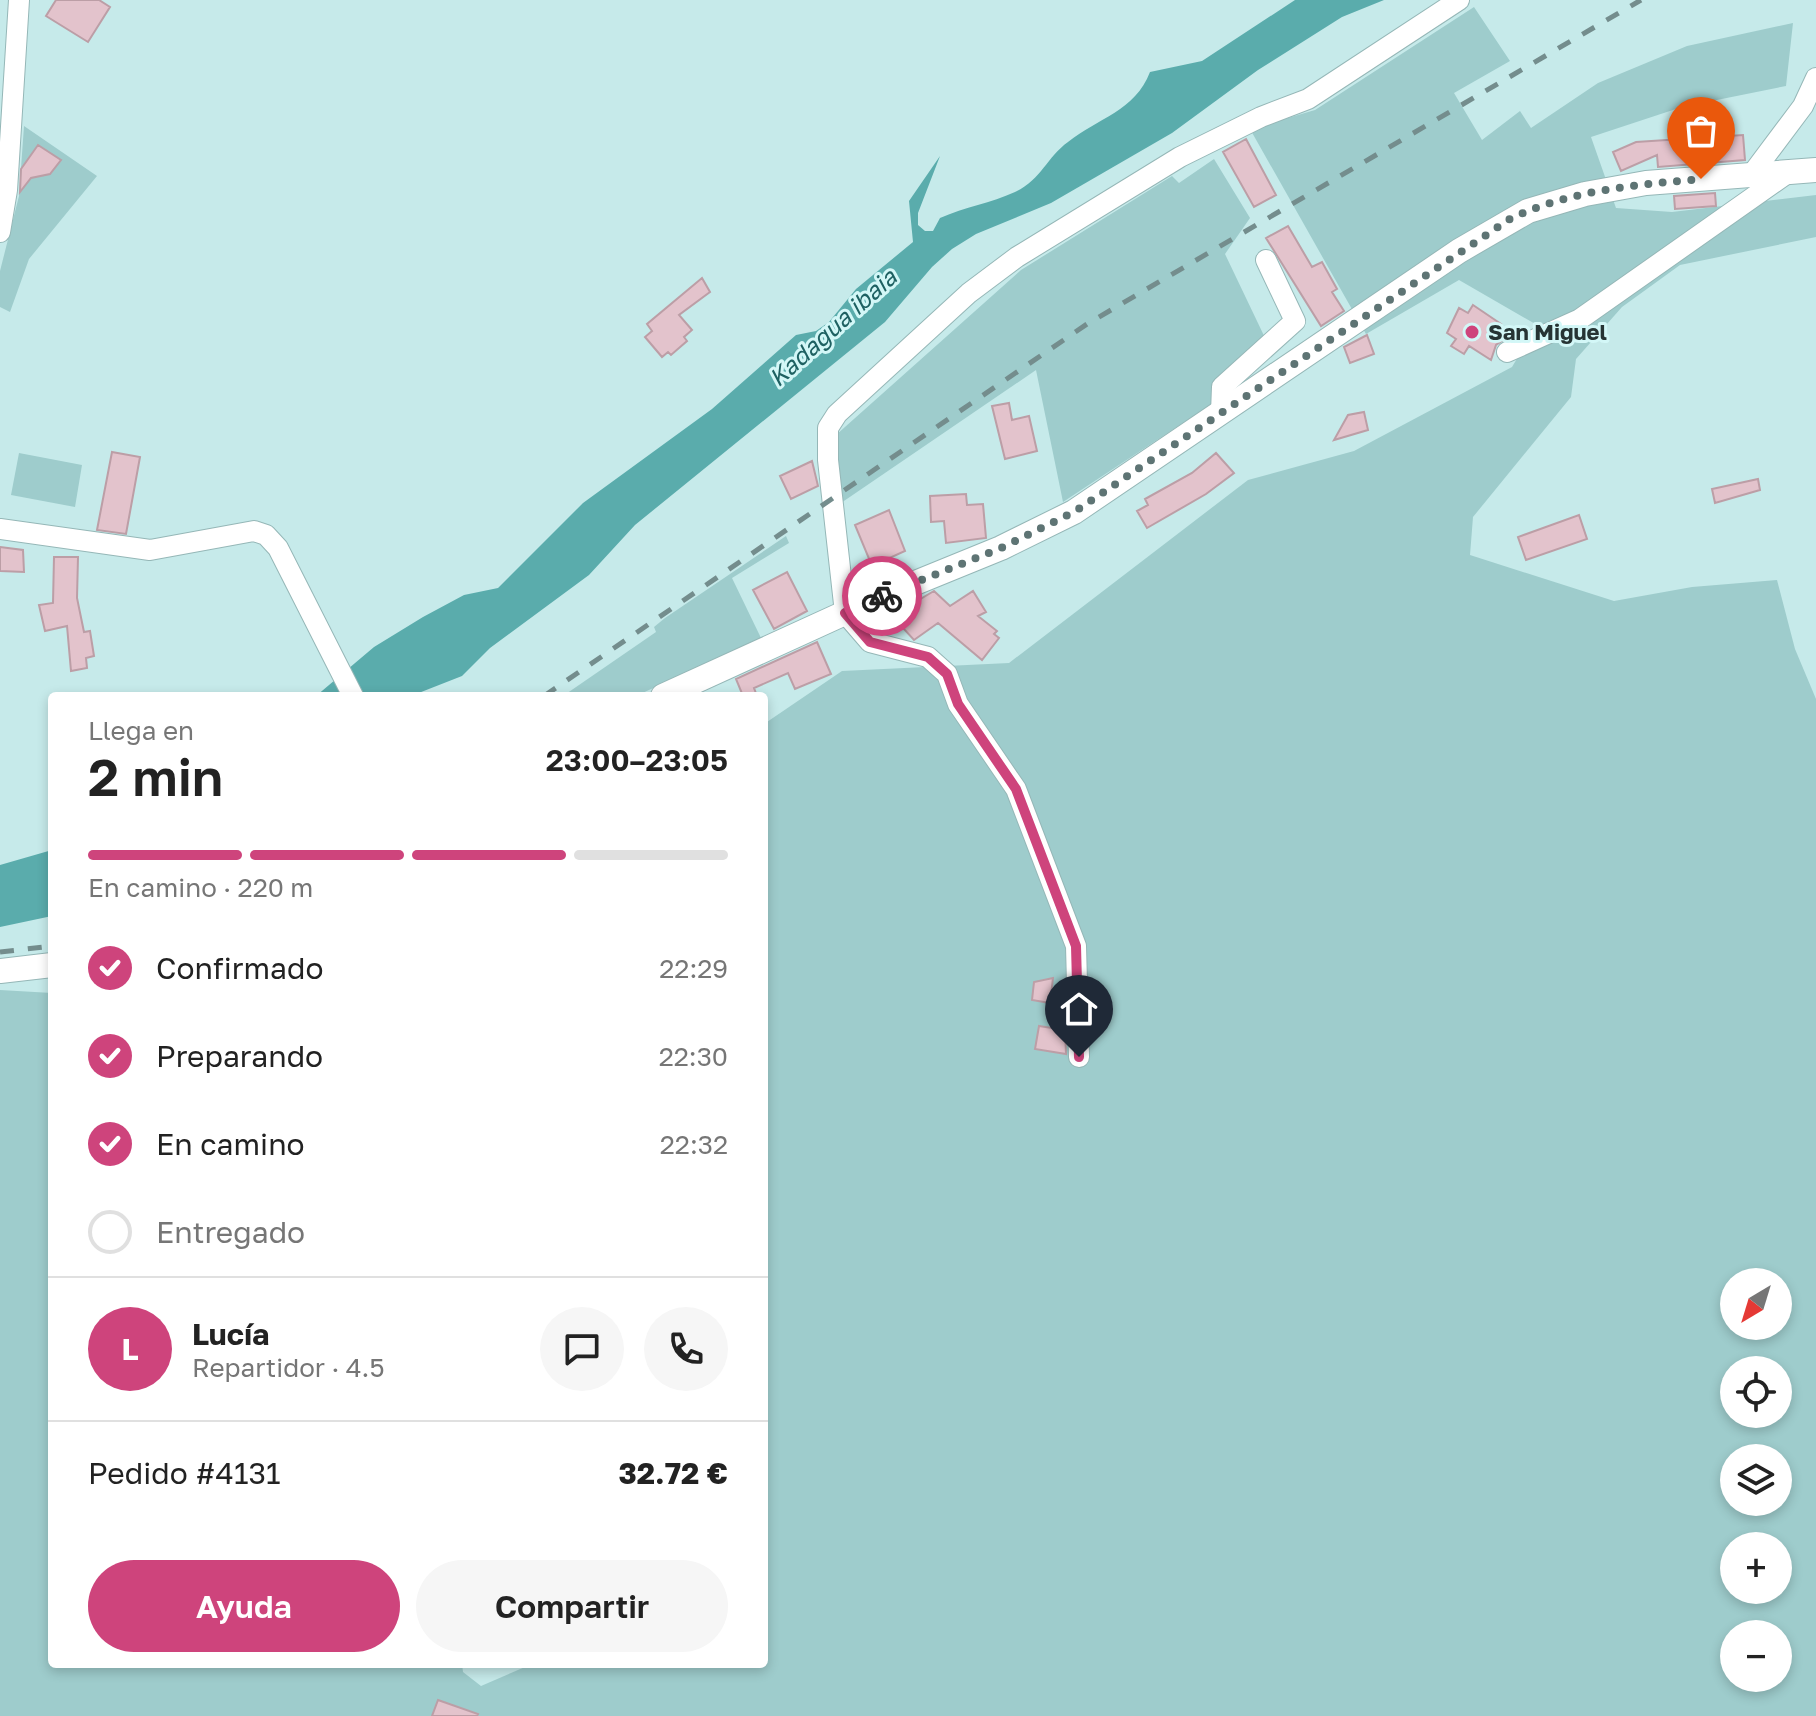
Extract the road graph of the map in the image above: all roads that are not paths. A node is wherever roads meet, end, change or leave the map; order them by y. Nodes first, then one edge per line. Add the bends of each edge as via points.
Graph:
1 (19, 0) edge
2 (1459, 0) edge
3 (1816, 78) edge
4 (1816, 170) edge
5 (1789, 172) junction
6 (1752, 174) junction
7 (0, 232) edge
8 (1266, 260) dead end
9 (1507, 352) dead end
10 (1221, 413) junction
11 (0, 529) edge
12 (845, 613) junction
13 (351, 692) edge
14 (672, 692) edge
15 (48, 965) edge
16 (0, 971) edge
17 (1079, 1057) dead end

1 - 7 street
2 - 12 street via 1308,99 1180,157 1017,257 969,293 837,414 828,428 828,460
3 - 6 street via 1803,106
4 - 5 street
5 - 6 street
5 - 9 street via 1580,319
6 - 10 street via 1621,187 1528,211 1459,251
8 - 10 street via 1295,321 1222,387
10 - 12 street via 1054,523
11 - 13 street via 150,550 254,531 266,535 278,548
12 - 14 street
12 - 17 street via 870,642 928,657 947,674 958,704 1016,789 1076,946
15 - 16 street

